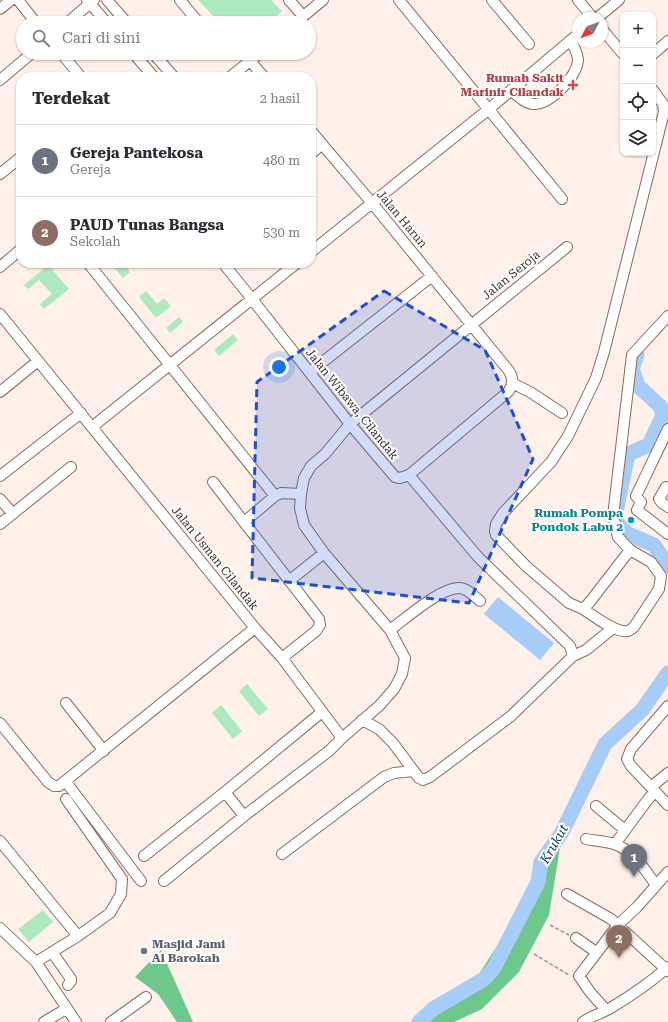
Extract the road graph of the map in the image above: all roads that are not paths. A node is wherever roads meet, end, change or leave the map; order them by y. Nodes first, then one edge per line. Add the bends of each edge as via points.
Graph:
1 (10, 0) edge
2 (18, 0) edge
3 (108, 0) edge
4 (180, 0) edge
5 (289, 0) edge
6 (323, 0) edge
7 (399, 0) edge
8 (492, 0) edge
9 (578, 0) edge
10 (619, 0) edge
11 (91, 1) edge
12 (0, 9) edge
13 (588, 12) edge
14 (604, 12) edge
15 (31, 16) edge
16 (75, 16) edge
17 (102, 16) edge
18 (121, 16) edge
19 (193, 16) edge
20 (297, 16) edge
21 (304, 16) edge
22 (608, 36) edge
23 (572, 40) edge
24 (668, 41) edge
25 (529, 44) dead end
26 (576, 48) edge
27 (620, 50) edge
28 (656, 51) edge
29 (24, 60) edge
30 (67, 60) edge
31 (139, 60) edge
32 (159, 60) edge
33 (250, 61) joint
34 (77, 72) edge
35 (150, 72) edge
36 (170, 72) edge
37 (236, 72) edge
38 (260, 72) edge
39 (0, 80) edge
40 (511, 90) junction
41 (656, 94) edge
42 (489, 108) junction
43 (316, 137) edge
44 (322, 144) junction
45 (316, 149) edge
46 (16, 161) edge
47 (0, 174) edge
48 (562, 199) dead end
49 (372, 203) junction
50 (567, 247) dead end
51 (316, 248) edge
52 (16, 253) edge
53 (0, 267) edge
54 (92, 268) edge
55 (226, 268) edge
56 (291, 268) edge
57 (432, 276) junction
58 (252, 299) junction
59 (0, 314) edge
60 (668, 316) edge
61 (472, 324) junction
62 (38, 361) junction
63 (170, 365) junction
64 (310, 372) junction
65 (512, 384) junction
66 (0, 392) edge
67 (81, 413) junction
68 (562, 413) dead end
69 (350, 424) junction
70 (92, 426) junction
71 (668, 429) edge
72 (71, 467) dead end
73 (409, 475) junction
74 (0, 476) edge
75 (213, 482) dead end
76 (666, 487) dead end
77 (301, 494) junction
78 (275, 496) junction
79 (0, 499) edge
80 (668, 507) edge
81 (13, 514) junction
82 (244, 522) junction
83 (0, 524) edge
84 (668, 534) edge
85 (630, 550) junction
86 (324, 552) junction
87 (289, 581) junction
88 (480, 601) dead end
89 (583, 609) junction
90 (255, 628) junction
91 (613, 628) junction
92 (390, 630) junction
93 (573, 656) junction
94 (282, 658) junction
95 (66, 703) dead end
96 (668, 706) edge
97 (322, 712) junction
98 (362, 720) junction
99 (0, 723) edge
100 (342, 738) junction
101 (104, 751) junction
102 (414, 771) junction
103 (668, 773) edge
104 (66, 782) junction
105 (653, 790) junction
106 (225, 792) junction
107 (66, 799) dead end
108 (668, 805) edge
109 (596, 806) dead end
110 (244, 816) junction
111 (625, 830) junction
112 (586, 839) dead end
113 (0, 841) edge
114 (615, 844) junction
115 (282, 854) dead end
116 (144, 856) dead end
117 (668, 872) edge
118 (164, 880) dead end
119 (141, 881) dead end
120 (656, 885) junction
121 (567, 894) dead end
122 (618, 925) junction
123 (1, 931) edge
124 (78, 936) junction
125 (576, 938) road end
126 (52, 952) junction
127 (596, 952) junction
128 (36, 962) junction
129 (667, 969) edge
130 (68, 985) dead end
131 (146, 998) dead end
132 (66, 1009) junction
133 (606, 1010) junction
134 (589, 1020) edge
135 (44, 1022) edge
136 (76, 1022) edge
137 (111, 1022) edge

1 - 12 street
2 - 15 street
3 - 18 street
4 - 19 street
5 - 20 street
6 - 21 street
7 - 42 street
8 - 25 street
9 - 13 street
10 - 14 street
11 - 16 street
11 - 17 street
22 - 27 street
23 - 40 street
24 - 28 street
26 - 40 street via 578,61 570,79 559,91 543,102 533,104 524,101
29 - 39 street
30 - 34 street
31 - 35 street
32 - 36 street
33 - 37 street
33 - 38 street
40 - 42 street
41 - 89 street via 663,104 664,112 596,378 564,443 503,513 495,531 526,566 569,604
42 - 48 street
42 - 49 street
43 - 44 street, Jalan Harun
44 - 45 street
44 - 49 street, Jalan Harun
46 - 47 street
49 - 51 street
49 - 57 street, Jalan Harun
50 - 61 street, Jalan Seroja
52 - 53 street
54 - 63 street
55 - 58 street, Jalan Wibawa, Cilandak
56 - 58 street
57 - 61 street, Jalan Harun
57 - 64 street
58 - 63 street
58 - 64 street, Jalan Wibawa, Cilandak
59 - 62 street, Jalan Usman Cilandak
60 - 85 street via 632,355 613,516 618,537
61 - 65 street via 509,371
61 - 69 street, Jalan Seroja
62 - 66 street
62 - 67 street, Jalan Usman Cilandak
63 - 70 street
63 - 78 street
64 - 69 street, Jalan Wibawa, Cilandak
65 - 68 street via 530,392
65 - 73 street via 509,390
67 - 70 street, Jalan Usman Cilandak
67 - 74 street
69 - 73 street, Jalan Wibawa, Cilandak via 395,477
69 - 77 street, Jalan Seroja via 311,466 304,478
70 - 90 street, Jalan Usman Cilandak
71 - 84 street via 636,496 641,502 637,510
72 - 81 street
73 - 93 street via 478,557 570,646
75 - 82 street
76 - 80 street via 659,499
77 - 78 street via 281,493
77 - 86 street, Jalan Seroja via 300,508 304,525
78 - 82 street
79 - 81 street
81 - 83 street
82 - 87 street
85 - 89 street
85 - 91 street via 651,562 661,576 659,589 634,627 628,631
86 - 87 street
86 - 92 street, Jalan Seroja
87 - 94 street via 319,620 320,625
88 - 92 street via 466,589 458,588 436,596
89 - 91 street
90 - 94 street
90 - 101 street, Jalan Usman Cilandak
91 - 93 street via 586,650
92 - 98 street, Jalan Seroja via 405,658 402,674 394,689
93 - 102 street via 511,716 430,777 423,780
94 - 97 street
95 - 101 street
96 - 105 street via 627,757 628,762
97 - 100 street
97 - 106 street
98 - 100 street, Jalan Seroja
98 - 102 street via 379,729
99 - 104 street via 48,782 59,786
100 - 110 street, Jalan Seroja via 329,751
101 - 104 street, Jalan Usman Cilandak
102 - 115 street via 384,777
103 - 105 street
104 - 119 street
105 - 108 street
105 - 111 street
106 - 110 street
106 - 116 street
107 - 124 street via 122,879 121,894 110,913
109 - 111 street
110 - 118 street, Jalan Seroja
111 - 114 street
112 - 114 street
113 - 124 street
114 - 120 street via 637,861
117 - 120 street
120 - 122 street
121 - 122 street
122 - 127 street
122 - 129 street
123 - 128 street
124 - 126 street
125 - 127 street
126 - 128 street
126 - 130 street via 72,981
127 - 133 street via 579,976
128 - 132 street
129 - 133 street
131 - 137 street
132 - 135 street
132 - 136 street
133 - 134 street

